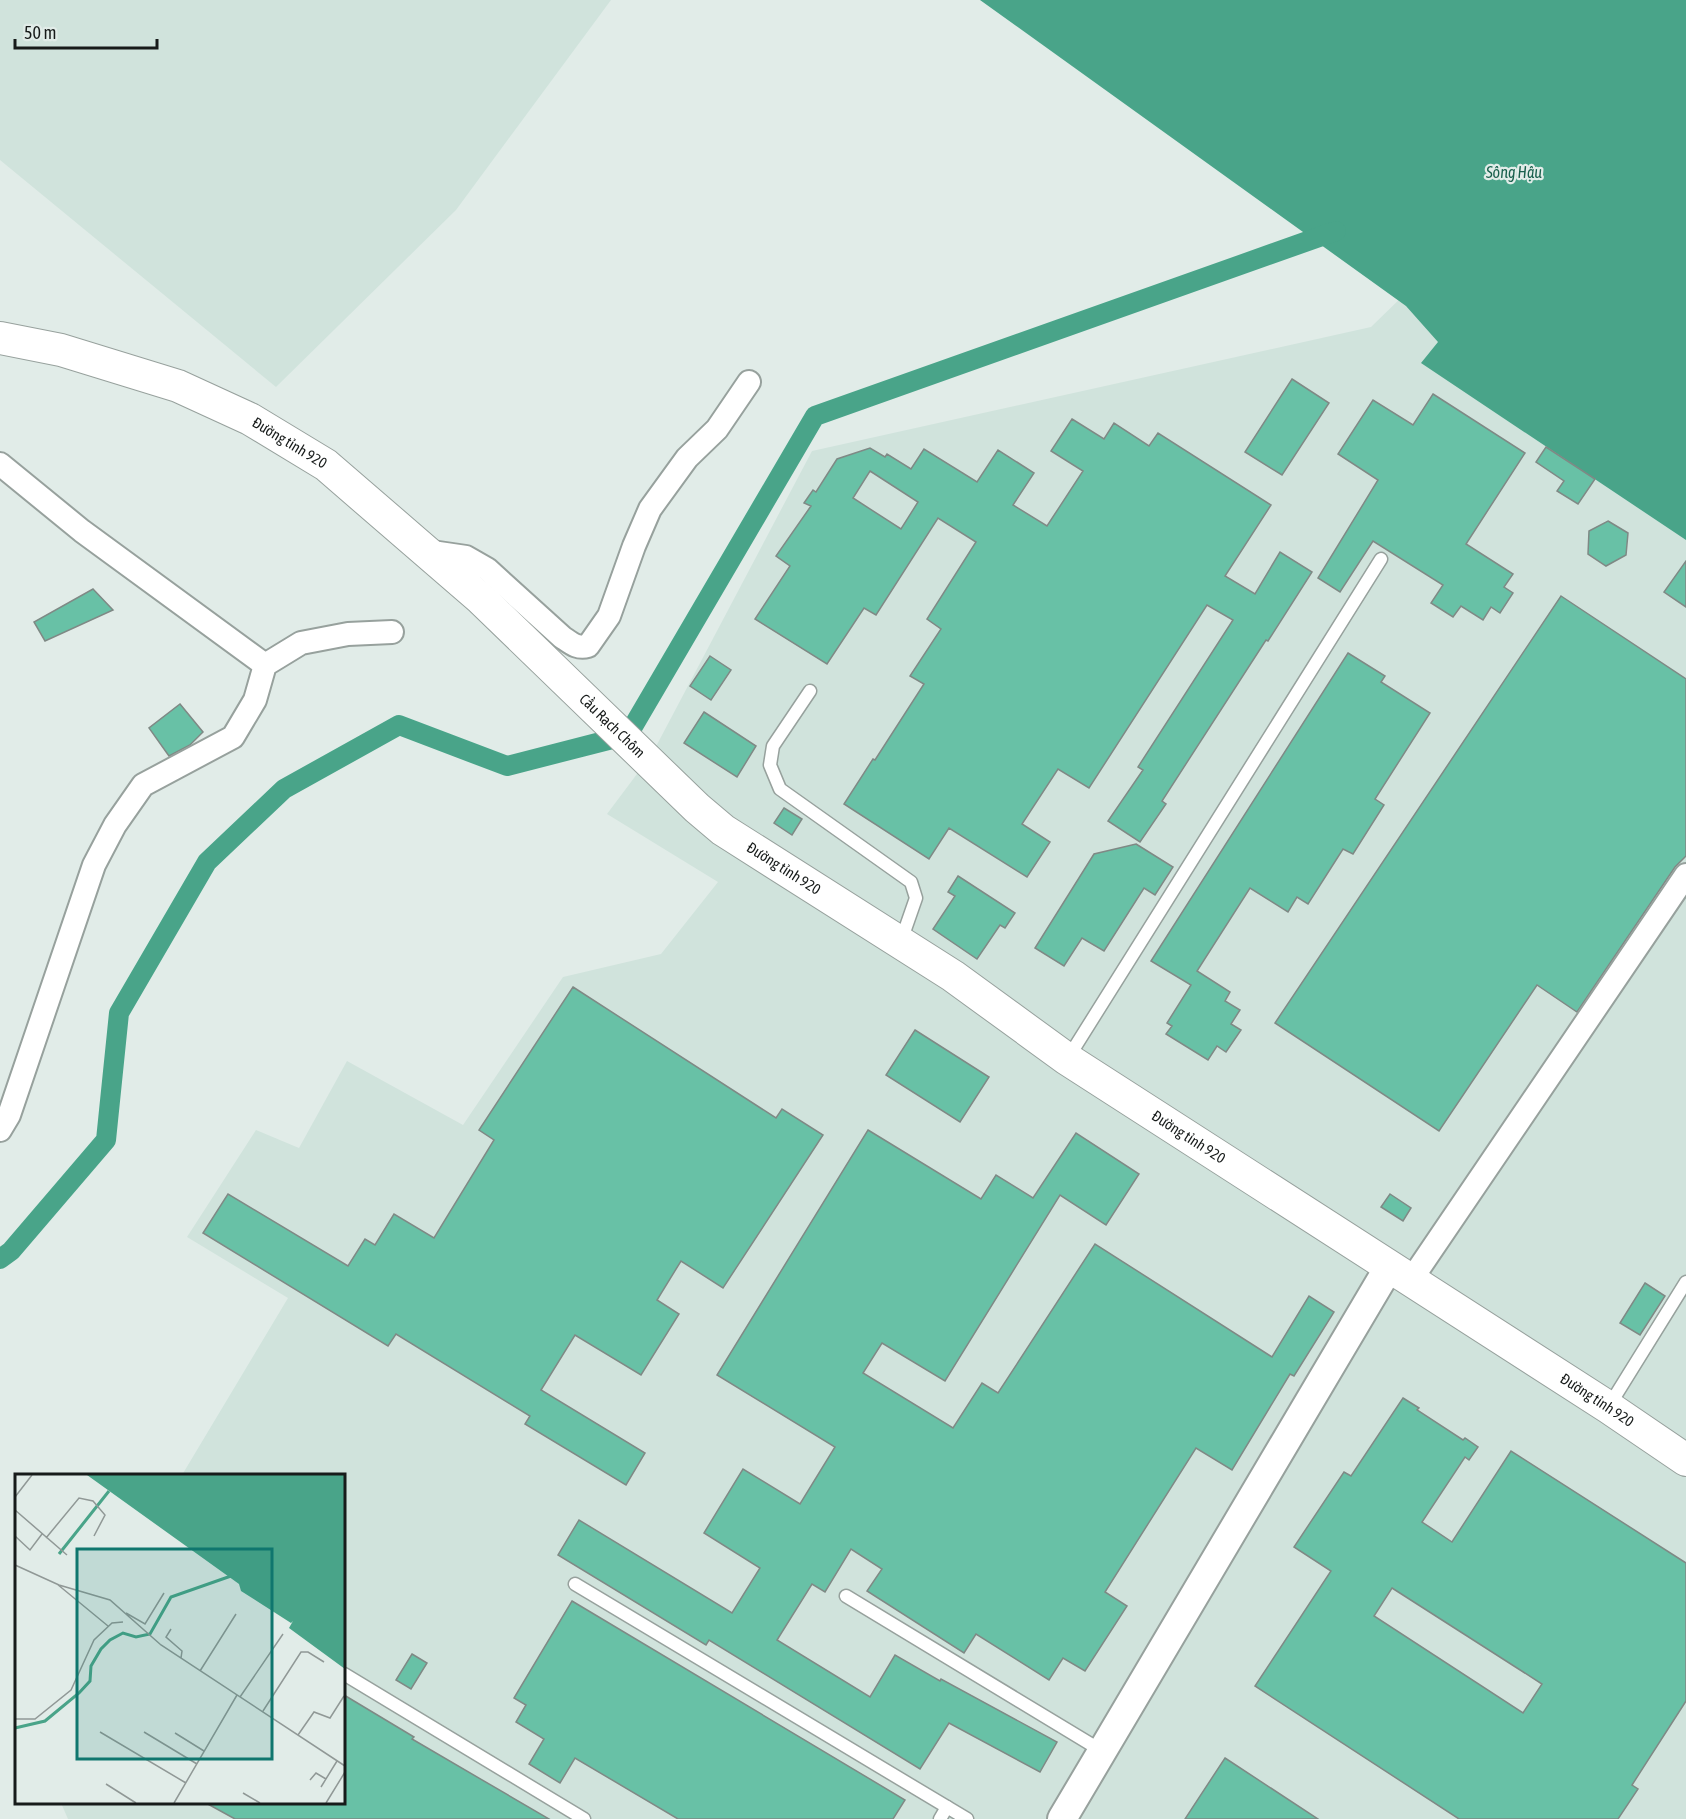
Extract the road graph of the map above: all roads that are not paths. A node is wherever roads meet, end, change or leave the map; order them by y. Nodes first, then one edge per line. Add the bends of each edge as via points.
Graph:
1 (0, 338) edge
2 (748, 382) dead end
3 (0, 464) edge
4 (425, 551) junction
5 (1381, 559) dead end
6 (392, 632) dead end
7 (527, 643) joint
8 (266, 665) junction
9 (810, 691) dead end
10 (697, 808) joint
11 (1686, 874) edge
12 (900, 942) junction
13 (1067, 1059) junction
14 (0, 1130) edge
15 (1400, 1273) junction
16 (1686, 1282) edge
17 (1608, 1407) junction
18 (1686, 1460) edge
19 (575, 1584) dead end
20 (846, 1596) dead end
21 (345, 1675) edge
22 (1102, 1751) junction
23 (947, 1807) junction
24 (584, 1819) edge
25 (940, 1819) edge
26 (967, 1819) edge
27 (1062, 1819) edge

1 - 4 main road, Đường tỉnh 920 via 61,350 178,386 219,403 326,465
2 - 4 street via 717,429 687,458 650,509 609,616 588,646 574,646 562,637 487,569 466,557
3 - 8 street via 82,531
4 - 7 main road, Đường tỉnh 920
5 - 13 lane
6 - 8 street via 348,634 301,643
7 - 10 main road, Cầu Rạch Chôm
8 - 14 street via 255,700 233,737 143,785 115,825 94,865 9,1115
9 - 12 lane via 773,746 770,765 780,789 912,882 916,898
10 - 12 main road, Đường tỉnh 920 via 723,830
11 - 15 street
12 - 13 main road, Đường tỉnh 920
13 - 15 main road, Đường tỉnh 920
15 - 17 main road, Đường tỉnh 920
15 - 22 street
16 - 17 lane
17 - 18 main road, Đường tỉnh 920
19 - 23 lane
20 - 22 lane
21 - 24 lane
22 - 27 street
23 - 25 lane
23 - 26 lane

